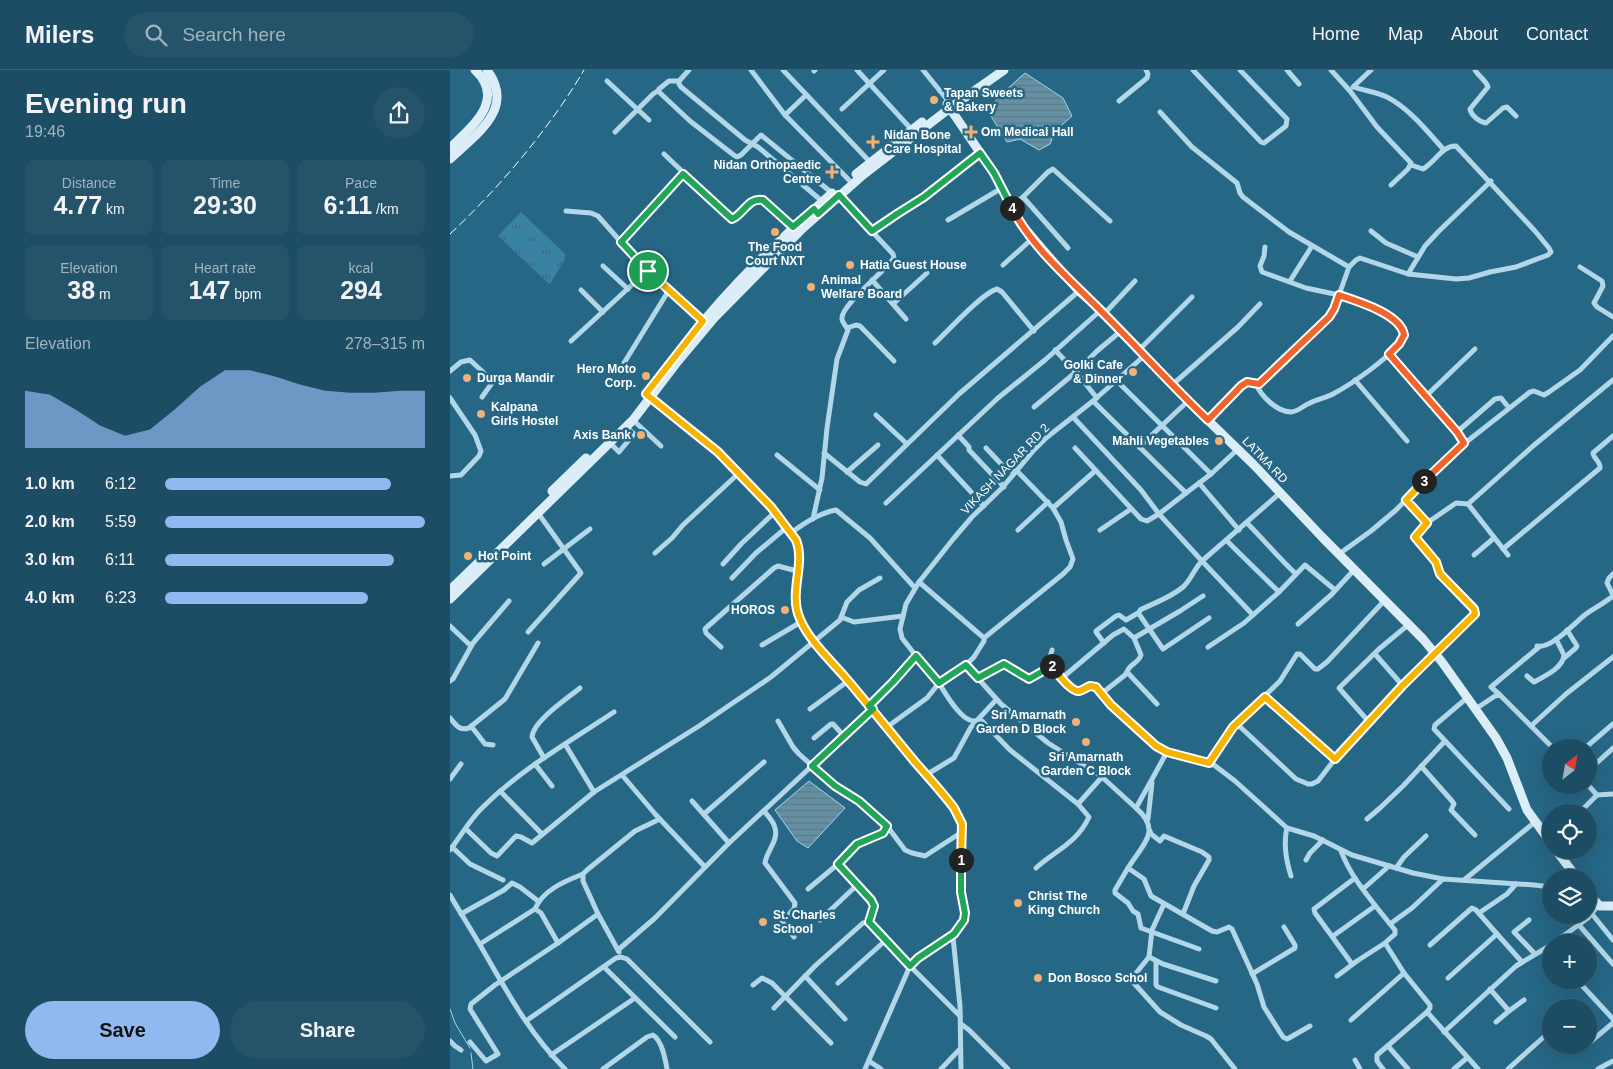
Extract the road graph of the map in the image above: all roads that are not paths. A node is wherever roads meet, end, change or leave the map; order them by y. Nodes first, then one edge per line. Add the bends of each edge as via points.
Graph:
1 (475, 70) edge
2 (487, 70) edge
3 (688, 70) edge
4 (751, 70) edge
5 (783, 70) edge
6 (857, 70) edge
7 (884, 70) edge
8 (923, 70) edge
9 (994, 70) edge
10 (1004, 70) edge
11 (1146, 70) edge
12 (1193, 70) edge
13 (1240, 70) edge
14 (1287, 70) edge
15 (1331, 70) edge
16 (1371, 70) edge
17 (1474, 70) edge
18 (607, 81) dead end
19 (679, 81) junction
20 (869, 83) junction
21 (1299, 84) dead end
22 (1352, 89) junction
23 (659, 90) junction
24 (805, 96) junction
25 (1119, 101) dead end
26 (949, 104) junction
27 (842, 108) dead end
28 (637, 109) junction
29 (1160, 112) dead end
30 (785, 116) junction
31 (1516, 116) dead end
32 (649, 120) dead end
33 (912, 130) junction
34 (615, 132) dead end
35 (752, 144) junction
36 (450, 148) edge
37 (1444, 150) junction
38 (980, 153) junction
39 (664, 154) dead end
40 (450, 159) edge
41 (870, 162) junction
42 (1411, 165) junction
43 (683, 174) junction
44 (849, 180) junction
45 (1491, 181) junction
46 (1392, 184) dead end
47 (1002, 188) junction
48 (836, 194) junction
49 (1023, 197) junction
50 (823, 202) junction
51 (1011, 206) junction
52 (566, 211) dead end
53 (816, 212) junction
54 (948, 220) dead end
55 (1110, 221) dead end
56 (793, 227) junction
57 (872, 231) junction
58 (1372, 231) dead end
59 (1033, 238) junction
60 (621, 242) junction
61 (1312, 246) junction
62 (1264, 247) dead end
63 (1068, 248) dead end
64 (1418, 257) junction
65 (1003, 265) dead end
66 (603, 266) dead end
67 (1349, 267) junction
68 (1580, 267) dead end
69 (648, 271) junction
70 (927, 273) dead end
71 (1408, 274) junction
72 (872, 280) junction
73 (1135, 280) dead end
74 (1290, 281) junction
75 (628, 289) junction
76 (581, 290) dead end
77 (669, 290) junction
78 (1079, 290) junction
79 (1339, 295) junction
80 (1192, 297) dead end
81 (893, 304) junction
82 (1260, 304) dead end
83 (603, 312) junction
84 (1102, 312) junction
85 (1613, 317) edge
86 (906, 319) dead end
87 (705, 324) junction
88 (847, 328) junction
89 (1034, 331) junction
90 (1121, 331) junction
91 (1613, 336) edge
92 (571, 341) dead end
93 (935, 344) dead end
94 (1475, 349) dead end
95 (1055, 350) junction
96 (1142, 353) junction
97 (1389, 354) junction
98 (894, 361) dead end
99 (624, 363) dead end
100 (450, 371) edge
101 (1076, 372) junction
102 (1355, 380) junction
103 (1613, 380) edge
104 (1117, 381) junction
105 (1256, 384) junction
106 (1172, 385) junction
107 (649, 396) junction
108 (482, 397) dead end
109 (1425, 397) junction
110 (450, 398) edge
111 (1095, 400) junction
112 (1188, 401) junction
113 (1034, 407) dead end
114 (1509, 408) junction
115 (876, 415) dead end
116 (1073, 417) junction
117 (633, 420) junction
118 (1208, 420) junction
119 (1162, 425) junction
120 (1457, 432) junction
121 (958, 435) junction
122 (1613, 436) edge
123 (1407, 441) dead end
124 (1464, 443) junction
125 (908, 444) junction
126 (878, 445) dead end
127 (661, 446) dead end
128 (1139, 447) junction
129 (986, 448) dead end
130 (1075, 448) dead end
131 (1238, 449) junction
132 (824, 453) junction
133 (777, 455) dead end
134 (937, 455) junction
135 (1095, 471) junction
136 (847, 472) junction
137 (739, 473) junction
138 (1015, 473) junction
139 (1211, 474) junction
140 (450, 476) edge
141 (1199, 483) junction
142 (1004, 487) junction
143 (820, 490) junction
144 (1186, 493) junction
145 (1280, 494) junction
146 (1406, 500) junction
147 (1048, 502) junction
148 (886, 503) dead end
149 (1468, 504) junction
150 (984, 506) junction
151 (1053, 508) junction
152 (1131, 509) junction
153 (538, 512) junction
154 (775, 512) junction
155 (1159, 514) junction
156 (813, 519) junction
157 (1247, 523) junction
158 (1427, 523) junction
159 (787, 527) junction
160 (590, 529) dead end
161 (1018, 530) dead end
162 (1100, 530) dead end
163 (1240, 530) junction
164 (791, 533) junction
165 (1494, 538) junction
166 (1227, 541) junction
167 (564, 549) junction
168 (1503, 549) junction
169 (655, 553) dead end
170 (1339, 554) junction
171 (1474, 555) dead end
172 (1508, 555) dead end
173 (1202, 562) junction
174 (544, 564) dead end
175 (723, 564) dead end
176 (1354, 570) junction
177 (797, 571) junction
178 (1296, 574) junction
179 (1613, 574) edge
180 (732, 578) dead end
181 (880, 578) dead end
182 (919, 582) junction
183 (915, 588) junction
184 (1336, 590) junction
185 (450, 591) edge
186 (1279, 592) junction
187 (1613, 595) edge
188 (1203, 596) dead end
189 (450, 599) edge
190 (509, 601) dead end
191 (1384, 601) junction
192 (1138, 613) junction
193 (1254, 615) junction
194 (903, 616) junction
195 (841, 617) junction
196 (1209, 618) dead end
197 (801, 622) junction
198 (1298, 624) dead end
199 (1408, 625) junction
200 (450, 626) edge
201 (1148, 629) junction
202 (1567, 630) junction
203 (528, 632) dead end
204 (984, 638) junction
205 (1134, 638) junction
206 (1556, 639) junction
207 (814, 640) junction
208 (538, 642) dead end
209 (1104, 643) junction
210 (762, 645) dead end
211 (472, 646) junction
212 (720, 647) dead end
213 (1208, 647) dead end
214 (1052, 650) dead end
215 (1375, 654) junction
216 (1435, 655) junction
217 (916, 656) junction
218 (1613, 657) edge
219 (1564, 658) junction
220 (966, 665) junction
221 (1052, 666) junction
222 (1127, 672) junction
223 (1527, 676) dead end
224 (978, 678) junction
225 (1062, 678) junction
226 (450, 681) edge
227 (848, 681) junction
228 (939, 683) junction
229 (1402, 686) junction
230 (580, 688) dead end
231 (1102, 694) junction
232 (1499, 694) junction
233 (1265, 697) junction
234 (1468, 697) junction
235 (996, 700) junction
236 (1157, 704) dead end
237 (871, 707) junction
238 (1477, 708) junction
239 (810, 709) dead end
240 (614, 712) dead end
241 (450, 718) edge
242 (978, 720) junction
243 (778, 721) dead end
244 (1369, 722) junction
245 (1236, 723) junction
246 (1613, 724) edge
247 (471, 726) junction
248 (1531, 726) junction
249 (887, 727) junction
250 (844, 736) junction
251 (814, 738) dead end
252 (1544, 739) edge
253 (1596, 739) edge
254 (1445, 741) junction
255 (565, 744) junction
256 (493, 745) dead end
257 (1613, 748) edge
258 (1167, 752) junction
259 (544, 758) junction
260 (1335, 759) junction
261 (764, 762) dead end
262 (1598, 762) edge
263 (1209, 763) junction
264 (461, 764) dead end
265 (535, 764) junction
266 (812, 766) junction
267 (1421, 766) junction
268 (622, 775) junction
269 (926, 775) junction
270 (1102, 777) junction
271 (450, 779) edge
272 (552, 786) dead end
273 (1149, 786) junction
274 (500, 791) junction
275 (594, 792) junction
276 (1613, 794) edge
277 (1597, 795) joint
278 (692, 801) dead end
279 (1078, 804) junction
280 (1588, 804) edge
281 (1136, 808) junction
282 (1509, 809) dead end
283 (764, 811) junction
284 (704, 814) junction
285 (660, 819) junction
286 (1148, 819) junction
287 (1367, 819) dead end
288 (1535, 822) junction
289 (887, 826) junction
290 (1287, 828) junction
291 (466, 829) junction
292 (1150, 831) junction
293 (1542, 831) edge
294 (962, 832) junction
295 (542, 834) junction
296 (1475, 835) dead end
297 (1426, 836) dead end
298 (1323, 840) junction
299 (729, 843) junction
300 (451, 848) edge
301 (1341, 851) junction
302 (1306, 860) dead end
303 (838, 864) junction
304 (1388, 866) junction
305 (705, 867) junction
306 (1036, 868) dead end
307 (1128, 868) junction
308 (1396, 868) junction
309 (583, 874) junction
310 (1291, 876) dead end
311 (1355, 878) junction
312 (503, 880) dead end
313 (1443, 880) junction
314 (1464, 880) junction
315 (1516, 884) junction
316 (857, 885) junction
317 (1542, 886) edge
318 (808, 889) dead end
319 (1363, 889) junction
320 (450, 895) edge
321 (538, 902) junction
322 (1164, 904) junction
323 (1375, 906) junction
324 (535, 909) junction
325 (1597, 909) edge
326 (1612, 909) edge
327 (1479, 913) junction
328 (461, 914) junction
329 (598, 914) junction
330 (1183, 914) junction
331 (1597, 914) edge
332 (820, 920) dead end
333 (1529, 920) dead end
334 (869, 922) junction
335 (1390, 924) junction
336 (1579, 925) joint
337 (1284, 927) dead end
338 (1152, 932) junction
339 (954, 934) junction
340 (1497, 934) junction
341 (1566, 934) edge
342 (1333, 936) junction
343 (794, 937) dead end
344 (886, 940) junction
345 (1613, 940) edge
346 (558, 943) junction
347 (480, 944) junction
348 (1385, 944) junction
349 (1430, 945) dead end
350 (1199, 949) dead end
351 (618, 950) junction
352 (1542, 951) edge
353 (1535, 954) junction
354 (622, 957) junction
355 (1149, 957) junction
356 (1156, 962) junction
357 (1522, 962) junction
358 (1352, 964) junction
359 (1613, 964) edge
360 (910, 966) junction
361 (604, 968) junction
362 (1404, 973) junction
363 (1252, 974) junction
364 (805, 976) junction
365 (1337, 976) dead end
366 (1448, 978) dead end
367 (500, 981) junction
368 (1216, 981) dead end
369 (838, 983) dead end
370 (753, 986) dead end
371 (1490, 989) junction
372 (1585, 989) edge
373 (785, 996) junction
374 (635, 998) junction
375 (1524, 1000) dead end
376 (774, 1008) dead end
377 (1216, 1008) dead end
378 (1613, 1009) edge
379 (1509, 1011) junction
380 (1427, 1012) junction
381 (1608, 1013) junction
382 (960, 1016) junction
383 (845, 1019) dead end
384 (1613, 1019) edge
385 (1350, 1020) dead end
386 (526, 1021) junction
387 (1496, 1022) dead end
388 (961, 1024) junction
389 (1613, 1024) edge
390 (1310, 1026) dead end
391 (1444, 1032) junction
392 (1597, 1036) edge
393 (675, 1037) dead end
394 (1542, 1039) edge
395 (450, 1041) edge
396 (470, 1042) dead end
397 (710, 1042) dead end
398 (831, 1044) dead end
399 (1388, 1046) junction
400 (961, 1048) junction
401 (461, 1050) dead end
402 (550, 1055) junction
403 (1467, 1058) junction
404 (1356, 1060) dead end
405 (869, 1061) junction
406 (1613, 1061) edge
407 (960, 1067) edge
408 (565, 1069) edge
409 (603, 1069) edge
410 (667, 1069) edge
411 (865, 1069) edge
412 (881, 1069) edge
413 (941, 1069) edge
414 (966, 1069) edge
415 (1008, 1069) edge
416 (1235, 1069) edge
417 (1360, 1069) edge
418 (1383, 1069) edge
419 (1408, 1069) edge
420 (1454, 1069) edge
421 (1478, 1069) edge
422 (1508, 1069) edge
423 (1598, 1069) edge

1 - 36 main road via 485,82 487,103 479,120
2 - 40 main road via 498,97 495,110 483,128
3 - 19 street
4 - 30 street
5 - 24 street
6 - 20 street
7 - 20 street
8 - 26 street
9 - 26 main road
10 - 26 main road
11 - 25 street via 1147,78
12 - 13 street via 1263,143 1287,124 1285,116
14 - 21 street
15 - 22 street
16 - 22 street
17 - 31 street via 1488,87 1470,109 1472,114 1486,123 1507,107
18 - 28 street
19 - 23 street via 669,81
19 - 35 street via 681,87
20 - 27 street
20 - 33 street
22 - 37 street via 1392,100
22 - 42 street via 1374,124
23 - 28 street
23 - 35 street via 690,121 735,156 741,155
24 - 30 street
24 - 41 street
26 - 33 main road
26 - 38 main road, LATMA RD
26 - 48 main road
28 - 32 street
28 - 34 street
29 - 61 street via 1192,147 1238,184 1243,197
30 - 44 street
33 - 41 main road
35 - 48 street via 762,136
35 - 50 street
37 - 42 street via 1423,169
37 - 45 street via 1456,146
38 - 47 main road, LATMA RD
38 - 57 street via 924,197
39 - 43 street
41 - 44 main road
42 - 46 street
43 - 56 street via 732,219 753,200 759,199
43 - 60 street
44 - 48 main road
45 - 64 street via 1439,230
45 - 71 street via 1549,248 1550,254 1516,267 1469,278
47 - 51 main road, LATMA RD
47 - 54 street
48 - 50 main road
48 - 53 main road
48 - 57 street
49 - 51 street
49 - 55 street via 1053,169
49 - 63 street
50 - 53 main road
51 - 59 main road, LATMA RD
52 - 60 street via 595,214
53 - 56 main road
53 - 87 main road
56 - 87 main road via 736,285
57 - 72 street via 894,258
58 - 64 street via 1391,246
59 - 65 street
59 - 78 main road, LATMA RD
60 - 69 street
61 - 67 street
61 - 74 street
62 - 74 street via 1260,270
64 - 71 street
66 - 75 street
67 - 71 street via 1360,258
67 - 79 street
68 - 85 street via 1602,281 1594,303
69 - 75 street
69 - 77 street
70 - 81 street
72 - 81 street
72 - 88 street via 842,316
73 - 84 street
74 - 79 street
75 - 83 street
76 - 83 street
77 - 87 street
77 - 99 street
78 - 84 main road, LATMA RD
78 - 89 street
79 - 97 street via 1369,306 1402,328 1403,339
79 - 105 street via 1329,317 1262,382
80 - 96 street, VIKASH NAGAR RD 2
81 - 86 street
82 - 106 street
83 - 92 street
84 - 90 main road, LATMA RD
84 - 95 street
87 - 107 main road
88 - 98 street via 860,326
88 - 132 street via 837,359
89 - 93 street via 997,289 977,303
89 - 125 street via 960,394
90 - 96 main road, LATMA RD
90 - 101 street
91 - 114 street via 1580,370 1546,394 1532,391
94 - 109 street
95 - 101 street
95 - 121 street
96 - 104 street, VIKASH NAGAR RD 2
96 - 106 main road, LATMA RD
97 - 102 street
97 - 109 street
100 - 108 street via 470,360 492,383
101 - 111 street
101 - 113 street
102 - 105 street via 1333,394 1290,412 1271,403
102 - 123 street
103 - 149 street
104 - 111 street, VIKASH NAGAR RD 2
104 - 119 street
105 - 118 street via 1247,382 1241,386
106 - 112 main road, LATMA RD
107 - 117 main road
107 - 137 street
107 - 185 main road
109 - 120 street
110 - 140 street via 482,451 461,475
111 - 116 street, VIKASH NAGAR RD 2
111 - 128 street
112 - 118 main road, LATMA RD
112 - 119 street
114 - 120 street via 1501,398 1495,399
114 - 124 street
115 - 125 street
116 - 138 street, VIKASH NAGAR RD 2 via 1046,438
116 - 155 street via 1148,497
117 - 127 street
117 - 153 main road
118 - 131 main road, LATMA RD
119 - 128 street
119 - 139 street
120 - 124 street
121 - 134 street
121 - 142 street
122 - 168 street via 1593,454 1600,468
124 - 146 street
125 - 136 street via 866,484
126 - 136 street
128 - 144 street
129 - 138 street via 1003,466 1010,466 1015,471 1012,474
130 - 135 street
131 - 139 street
131 - 145 main road, LATMA RD
132 - 136 street
132 - 143 street
133 - 143 street
134 - 148 street
134 - 150 street
135 - 151 street
135 - 152 street
137 - 154 street
137 - 169 street
138 - 142 street, VIKASH NAGAR RD 2
138 - 147 street
139 - 141 street
141 - 144 street
141 - 163 street
142 - 150 street, VIKASH NAGAR RD 2
143 - 156 street
144 - 155 street
145 - 157 street
145 - 170 main road, LATMA RD
146 - 158 street
146 - 170 street
147 - 151 street
147 - 161 street
149 - 158 street via 1456,503
149 - 165 street
150 - 182 street, VIKASH NAGAR RD 2
151 - 204 street via 1073,557 1072,564
152 - 155 street via 1145,522
152 - 162 street
153 - 167 street
153 - 189 main road
154 - 159 street
154 - 175 street
155 - 173 street
156 - 164 street
156 - 183 street via 836,510 870,538
157 - 163 street
157 - 178 street
158 - 216 street via 1415,537 1436,562 1440,574 1476,613
159 - 164 street
159 - 180 street
160 - 167 street
163 - 166 street
164 - 177 street via 799,547
165 - 168 street
165 - 171 street
166 - 173 street
166 - 186 street
167 - 174 street
167 - 203 street via 581,573
168 - 172 street
170 - 176 main road, LATMA RD
173 - 192 street via 1184,586
173 - 193 street
176 - 184 street
176 - 191 main road, LATMA RD
177 - 197 street via 796,606
177 - 212 street via 778,566 774,568 707,627 706,633
178 - 184 street via 1306,565
178 - 186 street
179 - 187 street via 1607,582
181 - 195 street via 859,590
182 - 183 street, VIKASH NAGAR RD 2
182 - 204 street
183 - 194 street, VIKASH NAGAR RD 2
184 - 198 street
186 - 193 street
187 - 202 street
188 - 201 street
190 - 211 street
191 - 199 main road, LATMA RD
191 - 233 street via 1318,669 1297,654
192 - 201 street
192 - 209 street via 1126,620 1116,616 1096,631
193 - 213 street
194 - 195 street via 854,622
194 - 217 street via 902,638
195 - 207 street
196 - 201 street via 1164,649
197 - 207 street
197 - 210 street
199 - 215 street
199 - 216 main road, LATMA RD
200 - 211 street
201 - 205 street
202 - 206 street
202 - 219 street via 1577,646
204 - 220 street
205 - 209 street via 1124,629
205 - 222 street via 1141,656
206 - 219 street
206 - 232 street via 1538,646 1491,686
207 - 227 street
207 - 268 street via 771,677
208 - 247 street via 505,699
209 - 225 street
211 - 226 street
214 - 221 street
215 - 229 street
215 - 244 street via 1339,689
216 - 229 street
216 - 234 main road, LATMA RD
217 - 228 street
217 - 237 street
218 - 248 street
219 - 223 street via 1534,682
220 - 224 street
220 - 228 street
221 - 224 street via 1029,679 1004,664
221 - 225 street
222 - 231 street
222 - 236 street
224 - 235 street
225 - 231 street via 1075,690 1093,686
227 - 237 street
227 - 239 street
228 - 242 street via 961,713 974,722
228 - 249 street via 927,698
229 - 244 street
230 - 259 street via 545,717 532,733
231 - 258 street via 1149,741
232 - 238 street
232 - 248 street
233 - 245 street
233 - 260 street
234 - 238 main road, LATMA RD
234 - 254 street via 1434,727
235 - 242 street
235 - 270 street via 1048,743
237 - 249 street
237 - 250 street
238 - 288 main road, LATMA RD via 1502,747
240 - 255 street
241 - 247 street via 464,730
242 - 269 street via 954,758
242 - 279 street
243 - 266 street via 793,747
244 - 260 street
245 - 260 street via 1282,768 1304,783 1318,781
245 - 263 street
246 - 253 street
247 - 256 street via 485,744
248 - 252 street
249 - 269 street
250 - 251 street via 831,724
250 - 266 street
254 - 267 street
254 - 282 street
255 - 259 street
255 - 275 street
257 - 262 street
258 - 263 street
258 - 273 street
259 - 265 street
261 - 284 street
263 - 290 street via 1234,780
264 - 271 street
265 - 272 street
265 - 274 street
266 - 283 street
266 - 289 street
267 - 287 street
267 - 296 street via 1451,799 1454,804 1451,810
268 - 275 street
268 - 285 street
269 - 294 street via 954,808 961,820
270 - 279 street
270 - 281 street
273 - 281 street
273 - 286 street via 1152,782
274 - 291 street
274 - 295 street
275 - 295 street
276 - 277 street
277 - 280 street
278 - 284 street
279 - 306 street via 1089,816 1088,820 1069,844
281 - 286 street
283 - 299 street
283 - 343 street via 776,832 765,863 795,903 794,909 782,921
284 - 299 street
285 - 305 street
285 - 309 street via 635,830
286 - 292 street
288 - 293 main road, LATMA RD
288 - 314 street
289 - 294 street via 905,850 925,856
289 - 303 street via 883,833 857,844
290 - 298 street
290 - 310 street via 1286,855
291 - 295 street via 497,856 516,836 532,844
291 - 300 street
292 - 307 street
292 - 330 street via 1160,841 1164,836 1209,857
294 - 339 street via 961,892 965,917
297 - 308 street
298 - 301 street
298 - 302 street
299 - 305 street
300 - 312 street via 470,864
301 - 304 street
301 - 311 street
303 - 316 street
303 - 318 street
304 - 308 street
304 - 319 street
305 - 351 street via 661,913
307 - 322 street via 1144,879 1150,895
307 - 338 street via 1115,893 1138,914 1142,929
308 - 313 street
309 - 321 street via 549,891
309 - 329 street
311 - 319 street
311 - 342 street via 1314,909
313 - 314 street
313 - 335 street
314 - 315 street
315 - 317 street
315 - 327 street
316 - 332 street
316 - 334 street via 874,906
319 - 323 street
320 - 328 street
321 - 324 street
321 - 328 street via 512,883
322 - 330 street
322 - 338 street
323 - 335 street
323 - 342 street
324 - 346 street via 541,913
324 - 347 street
325 - 326 main road
327 - 340 street
327 - 349 street via 1474,908 1470,909
328 - 347 street
329 - 346 street
329 - 351 street
330 - 363 street via 1212,931 1232,928
331 - 345 street
333 - 353 street via 1514,932
334 - 344 street
334 - 364 street via 863,923
335 - 348 street via 1395,934
336 - 341 street
336 - 359 street
337 - 363 street via 1296,948
338 - 350 street
338 - 355 street
339 - 360 street
339 - 382 street
340 - 357 street
340 - 366 street
342 - 358 street
344 - 360 street
344 - 369 street
346 - 367 street
347 - 367 street
348 - 358 street
348 - 362 street
351 - 354 street
352 - 353 street
353 - 357 street
354 - 361 street
354 - 397 street
355 - 356 street
355 - 416 street via 1132,981 1164,1014 1208,1037
356 - 368 street
356 - 377 street via 1158,987
357 - 371 street
358 - 365 street
360 - 382 street
360 - 405 street
361 - 374 street
361 - 386 street
362 - 380 street via 1430,1005
362 - 385 street
363 - 390 street via 1266,1010 1283,1037 1289,1038
364 - 373 street
364 - 383 street
367 - 386 street
367 - 396 street via 470,1006 498,1054 486,1061
370 - 373 street via 765,979
371 - 379 street
371 - 391 street
372 - 381 street
373 - 376 street
373 - 398 street
374 - 393 street
374 - 402 street
375 - 379 street
378 - 381 street
379 - 387 street
380 - 391 street
380 - 399 street
381 - 384 street
382 - 388 street
386 - 402 street
388 - 400 street
388 - 415 street
389 - 392 street
391 - 403 street
394 - 422 street
395 - 401 street
399 - 418 street via 1376,1057
399 - 419 street
400 - 407 street
400 - 413 street
402 - 408 street
403 - 420 street
403 - 421 street
404 - 417 street
405 - 411 street
405 - 412 street
406 - 423 street
407 - 414 street
409 - 410 street via 652,1035 659,1043

